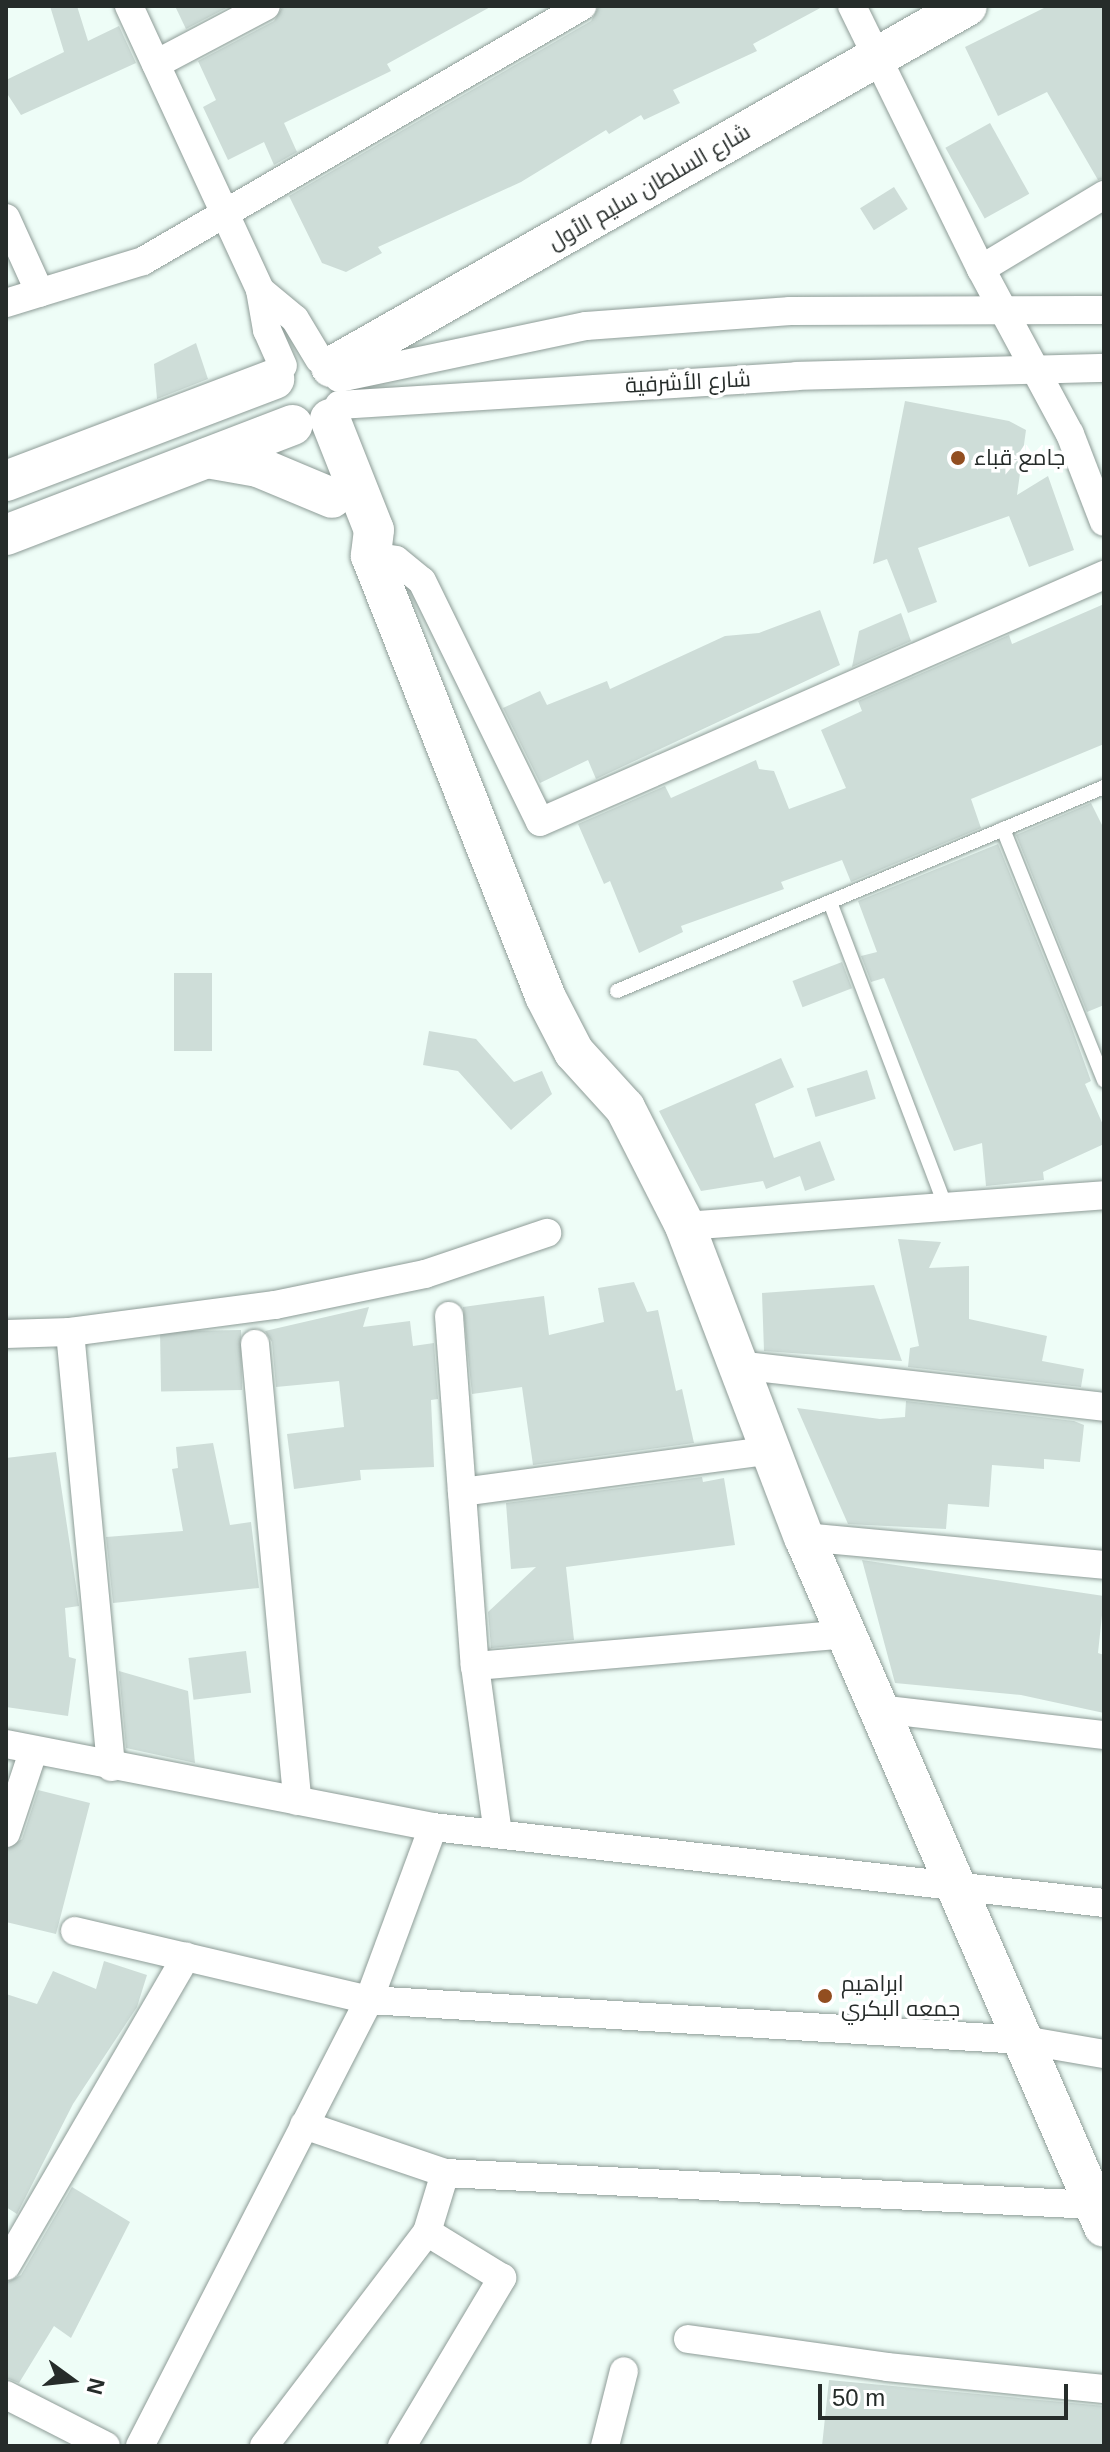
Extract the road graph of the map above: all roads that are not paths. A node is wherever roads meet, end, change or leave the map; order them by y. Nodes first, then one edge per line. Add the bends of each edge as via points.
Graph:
1 (129, 6) edge
2 (266, 6) edge
3 (582, 6) edge
4 (852, 6) edge
5 (967, 6) edge
6 (878, 57) junction
7 (156, 64) junction
8 (1104, 195) edge
9 (224, 211) junction
10 (6, 218) edge
11 (981, 269) junction
12 (40, 293) junction
13 (6, 303) edge
14 (1003, 307) junction
15 (1104, 310) edge
16 (1037, 368) junction
17 (1104, 368) edge
18 (313, 392) junction
19 (207, 458) junction
20 (6, 481) edge
21 (332, 498) junction
22 (1104, 522) edge
23 (6, 535) edge
24 (371, 556) junction
25 (1104, 575) edge
26 (1104, 787) edge
27 (1003, 829) junction
28 (830, 902) junction
29 (617, 991) dead end
30 (1104, 1080) edge
31 (1104, 1195) edge
32 (946, 1208) junction
33 (685, 1226) junction
34 (547, 1233) dead end
35 (449, 1316) dead end
36 (70, 1332) junction
37 (6, 1334) edge
38 (255, 1344) dead end
39 (737, 1365) junction
40 (1104, 1407) edge
41 (771, 1450) junction
42 (462, 1492) junction
43 (804, 1537) junction
44 (1104, 1565) edge
45 (846, 1634) junction
46 (475, 1666) junction
47 (879, 1709) junction
48 (1104, 1735) edge
49 (19, 1748) edge
50 (111, 1767) junction
51 (297, 1801) junction
52 (433, 1827) junction
53 (6, 1833) edge
54 (498, 1833) junction
55 (957, 1890) junction
56 (1104, 1903) edge
57 (75, 1931) dead end
58 (186, 1957) junction
59 (369, 2000) junction
60 (1023, 2040) junction
61 (1104, 2054) edge
62 (304, 2125) junction
63 (445, 2173) junction
64 (1101, 2217) edge
65 (427, 2232) junction
66 (6, 2266) edge
67 (688, 2339) dead end
68 (624, 2371) dead end
69 (1104, 2389) edge
70 (6, 2395) edge
71 (106, 2446) edge
72 (140, 2446) edge
73 (264, 2446) edge
74 (402, 2446) edge
75 (605, 2446) edge

1 - 7 street
2 - 7 street
3 - 9 street
4 - 6 street
5 - 6 street, شارع السلطان سليم الأول
6 - 11 street
6 - 18 street, شارع السلطان سليم الأول
7 - 9 street
8 - 11 street
9 - 12 street via 143,261
9 - 18 street via 260,290 267,330
10 - 12 street
11 - 14 street
12 - 13 street
14 - 15 street, شارع الأشرفية
14 - 16 street
14 - 18 street, شارع الأشرفية via 790,311 586,326 470,346
16 - 17 street, شارع الأشرفية
16 - 18 street, شارع الأشرفية
16 - 22 street
18 - 19 street, شارع الأشرفية
18 - 20 street, شارع الأشرفية
18 - 21 street
18 - 24 street via 374,530
19 - 21 street via 258,467
19 - 23 street, شارع الأشرفية
21 - 24 street via 357,549
24 - 25 street via 396,560 422,581 540,822
24 - 33 street via 557,1024 574,1052 625,1108
26 - 27 lane
27 - 28 lane
27 - 30 lane
28 - 29 lane
28 - 32 lane
31 - 32 street
32 - 33 street
33 - 39 street
34 - 36 street via 425,1274 365,1287 275,1305
35 - 42 street
36 - 37 street
36 - 50 street
38 - 51 street
39 - 40 street
39 - 41 street
41 - 42 street
41 - 43 street
42 - 46 street
43 - 44 street
43 - 45 street
45 - 46 street
45 - 47 street
46 - 54 street
47 - 48 street
47 - 55 street
49 - 50 street
49 - 53 street
50 - 51 street
51 - 52 street
52 - 54 street
52 - 59 street
54 - 55 street
55 - 56 street
55 - 60 street
57 - 58 street
58 - 59 street
58 - 66 street
59 - 60 street
59 - 62 street
60 - 61 street
60 - 64 street
62 - 63 street
62 - 72 street
63 - 64 street
63 - 65 street
65 - 73 street
65 - 74 street via 502,2278
67 - 69 street via 887,2367
68 - 75 street
70 - 71 street

